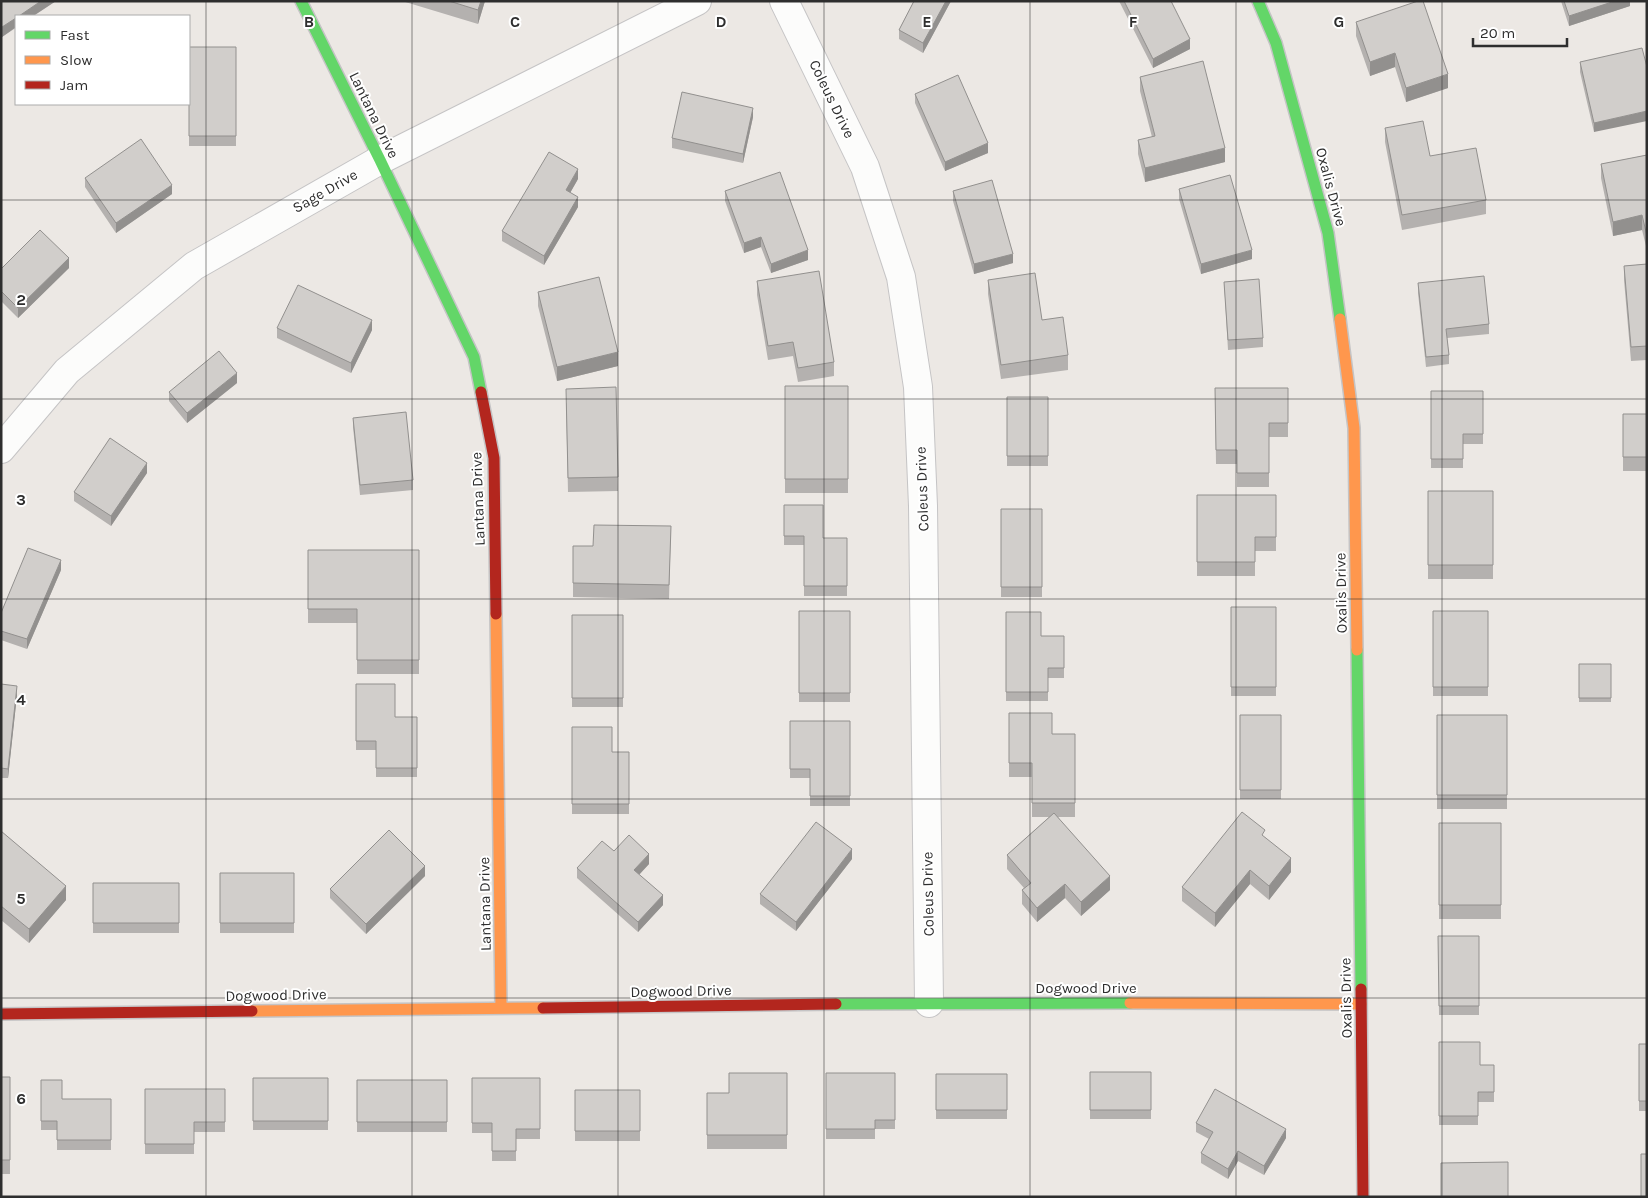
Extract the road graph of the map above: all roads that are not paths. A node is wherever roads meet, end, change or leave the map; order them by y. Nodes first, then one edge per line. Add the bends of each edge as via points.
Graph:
1 (301, 1) edge
2 (697, 1) edge
3 (784, 1) edge
4 (1258, 1) edge
5 (380, 160) junction
6 (1, 449) edge
7 (930, 1003) junction
8 (1361, 1004) junction
9 (501, 1007) junction
10 (1, 1014) edge
11 (1363, 1197) edge

1 - 5 street, Lantana Drive
2 - 5 street, Sage Drive
3 - 7 street, Coleus Drive via 865,167 901,277 918,387 924,506
4 - 8 street, Oxalis Drive via 1276,43 1328,233 1354,428
5 - 6 street, Sage Drive via 194,266 67,371
5 - 9 street, Lantana Drive via 474,356 494,458
7 - 8 street, Dogwood Drive
7 - 9 street, Dogwood Drive
8 - 11 street, Oxalis Drive
9 - 10 street, Dogwood Drive

